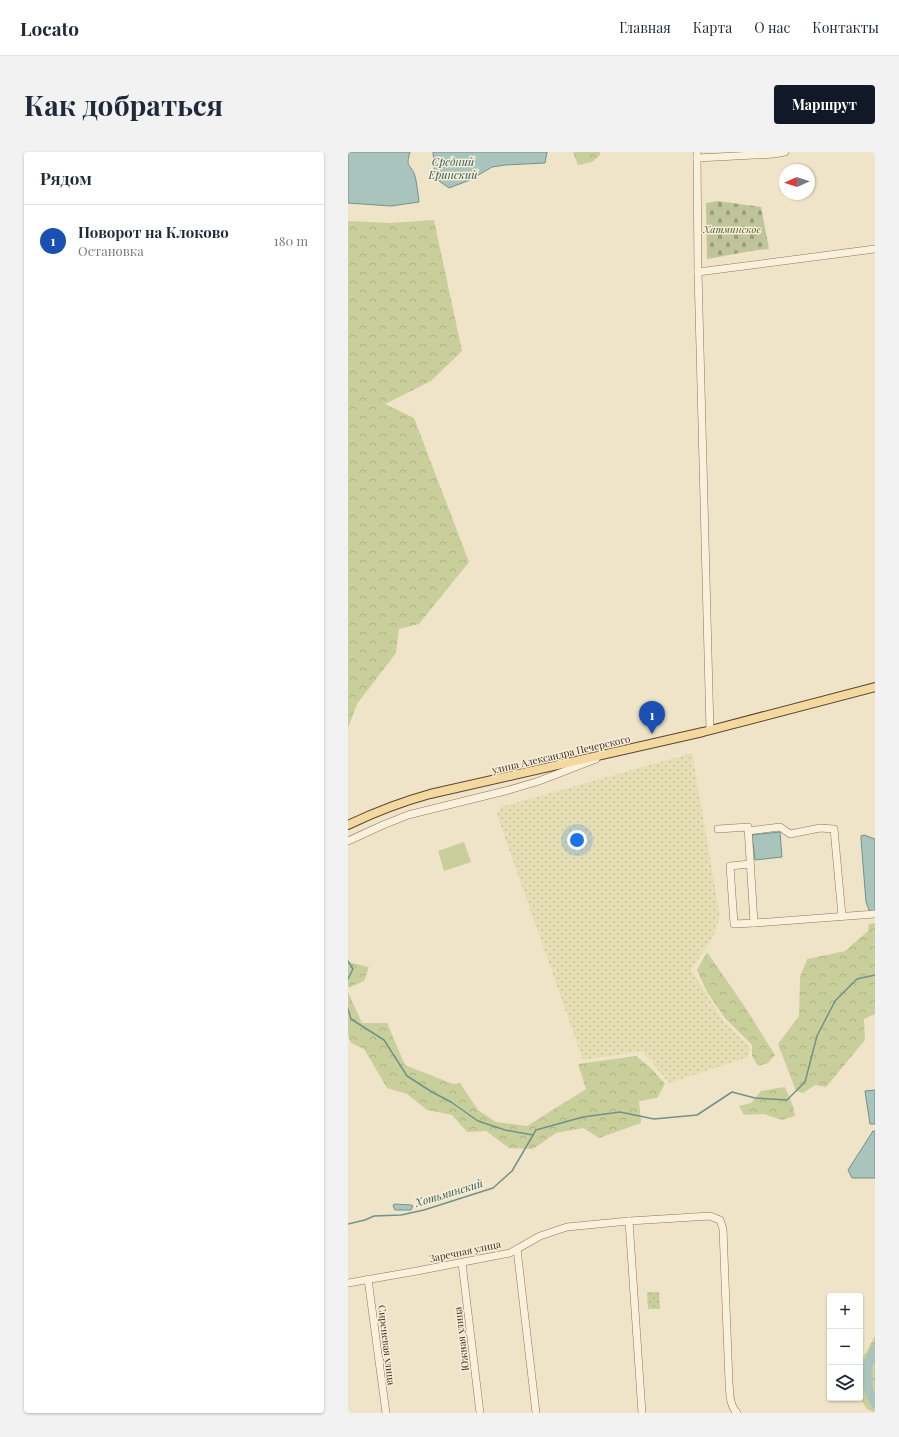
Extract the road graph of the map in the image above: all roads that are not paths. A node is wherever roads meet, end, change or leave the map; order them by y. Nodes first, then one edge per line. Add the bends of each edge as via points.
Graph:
1 (785, 152) edge
2 (697, 155) edge
3 (875, 249) edge
4 (698, 272) junction
5 (875, 687) edge
6 (710, 730) junction
7 (612, 753) junction
8 (348, 825) edge
9 (718, 829) dead end
10 (748, 831) junction
11 (348, 841) edge
12 (750, 864) junction
13 (875, 914) edge
14 (842, 916) junction
15 (754, 923) junction
16 (629, 1221) junction
17 (517, 1249) junction
18 (462, 1263) junction
19 (368, 1280) junction
20 (348, 1283) edge
21 (386, 1413) edge
22 (480, 1413) edge
23 (536, 1413) edge
24 (642, 1413) edge
25 (737, 1413) edge

1 - 2 street
2 - 4 street
3 - 4 street
4 - 6 street
5 - 6 main road, улица Александра Печерского
6 - 7 main road, улица Александра Печерского
7 - 8 main road, улица Александра Печерского via 430,794 399,803
7 - 11 street via 533,783 408,815
9 - 10 street via 748,827
10 - 12 street
10 - 14 street via 780,827 790,834 834,828
12 - 15 street
12 - 15 street via 730,866 734,924
13 - 14 street
14 - 15 street
16 - 17 street, Заречная улица via 567,1227 524,1243
16 - 24 street
16 - 25 street, Заречная улица via 710,1216 720,1220 723,1229 731,1402
17 - 18 street, Заречная улица
17 - 23 street
18 - 19 street, Заречная улица
18 - 22 street, Южная улица
19 - 20 street, Заречная улица
19 - 21 street, Сиреневая улица

